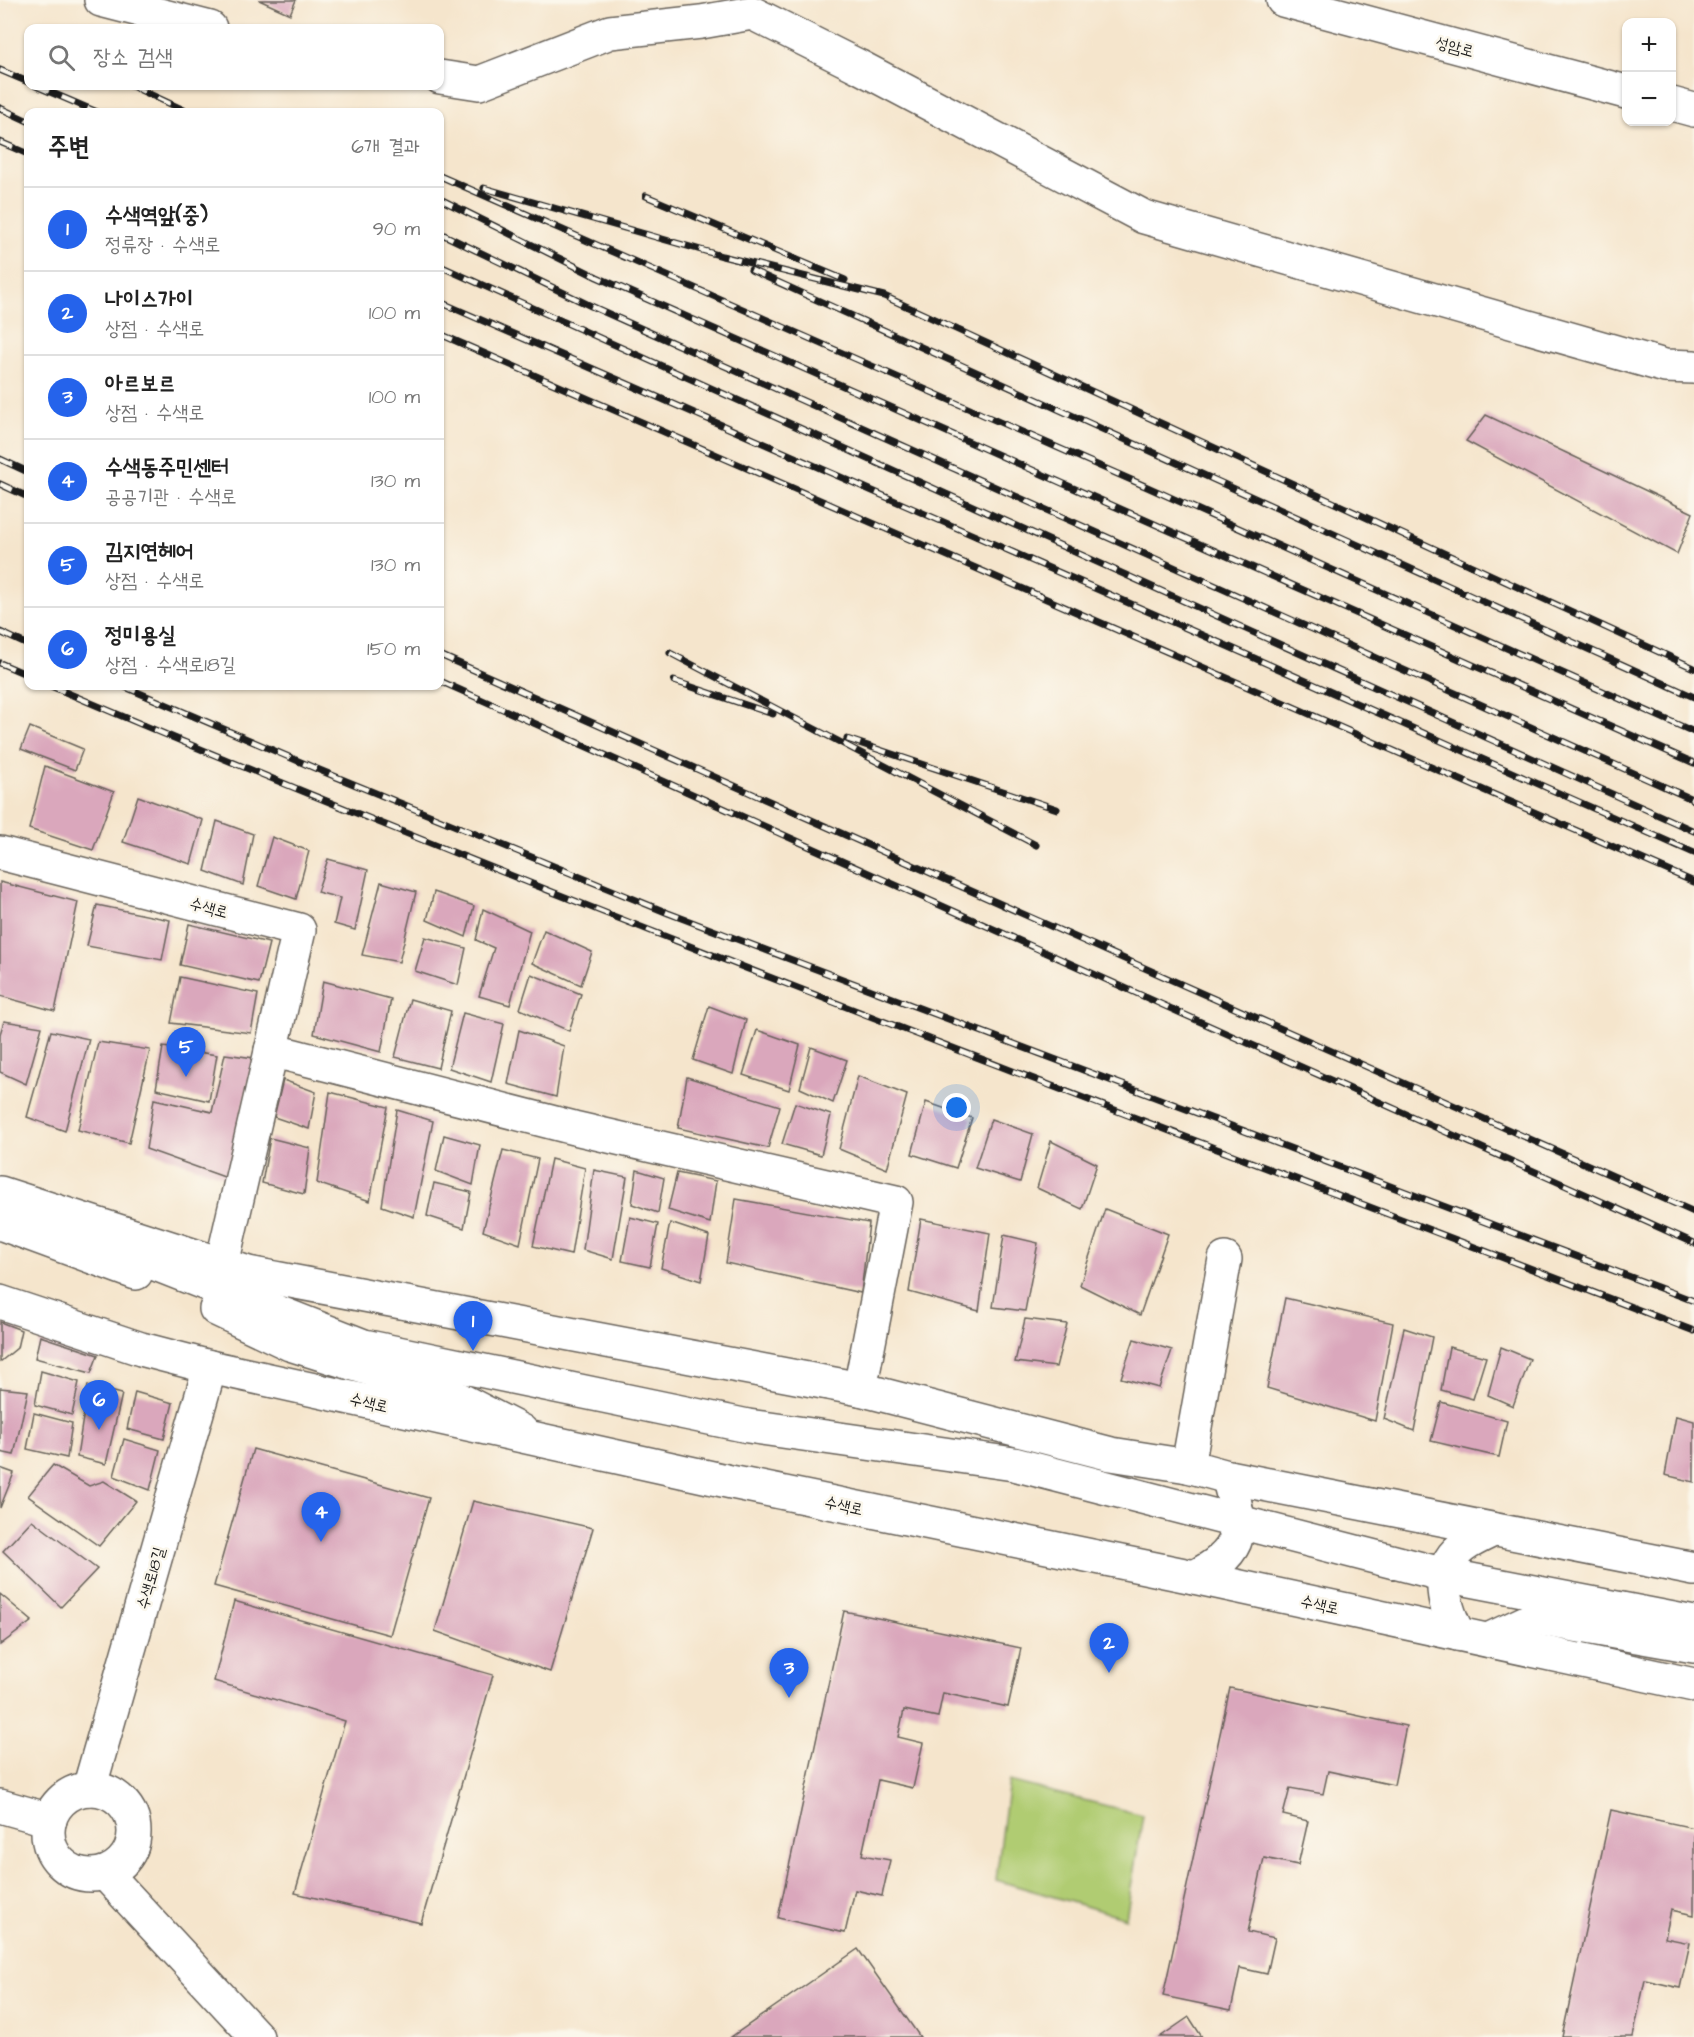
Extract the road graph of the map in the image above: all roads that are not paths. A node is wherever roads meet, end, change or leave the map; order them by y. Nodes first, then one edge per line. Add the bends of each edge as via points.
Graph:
1 (101, 0) edge
2 (1282, 0) edge
3 (194, 24) edge
4 (444, 78) edge
5 (1622, 91) edge
6 (1676, 105) edge
7 (1694, 110) edge
8 (1694, 367) edge
9 (0, 853) edge
10 (271, 1050) junction
11 (0, 1193) edge
12 (78, 1216) junction
13 (0, 1223) edge
14 (1225, 1259) dead end
15 (222, 1264) junction
16 (0, 1302) edge
17 (210, 1367) junction
18 (860, 1389) junction
19 (540, 1440) junction
20 (1188, 1467) junction
21 (1228, 1477) junction
22 (1238, 1521) junction
23 (1493, 1530) junction
24 (1694, 1569) edge
25 (1445, 1575) junction
26 (1194, 1577) junction
27 (1694, 1623) edge
28 (1473, 1637) junction
29 (1694, 1646) edge
30 (1694, 1685) edge
31 (89, 1789) junction
32 (0, 1806) edge
33 (50, 1820) junction
34 (105, 1873) junction
35 (257, 2037) edge

1 - 3 main road
2 - 5 main road, 성암로
4 - 8 main road via 479,83 610,32 752,13 1144,218 1665,366
6 - 7 main road
9 - 10 main road, 수색로 via 299,930
10 - 15 main road, 수색로
10 - 18 main road via 574,1128 896,1202
11 - 12 main road
12 - 15 main road
12 - 22 main road via 125,1252 364,1346 748,1426 1014,1464
13 - 19 main road via 153,1279 290,1344 447,1393
14 - 20 main road
15 - 18 main road via 248,1273
16 - 17 main road, 수색로 via 141,1349
17 - 19 main road, 수색로
17 - 31 main road, 수색로18길
18 - 20 main road via 1111,1454
19 - 26 main road, 수색로
20 - 21 main road
21 - 22 main road
21 - 23 main road
22 - 25 main road
22 - 26 main road via 1236,1542 1225,1557
23 - 24 main road
23 - 25 main road via 1466,1544 1452,1558
25 - 27 main road
25 - 28 main road via 1445,1604
26 - 28 main road, 수색로
28 - 29 main road via 1535,1618
28 - 30 main road, 수색로
31 - 33 main road via 64,1798
31 - 34 main road via 103,1790 126,1806 135,1831 127,1857
32 - 33 main road
33 - 34 main road via 50,1847 66,1868 84,1874
34 - 35 main road

